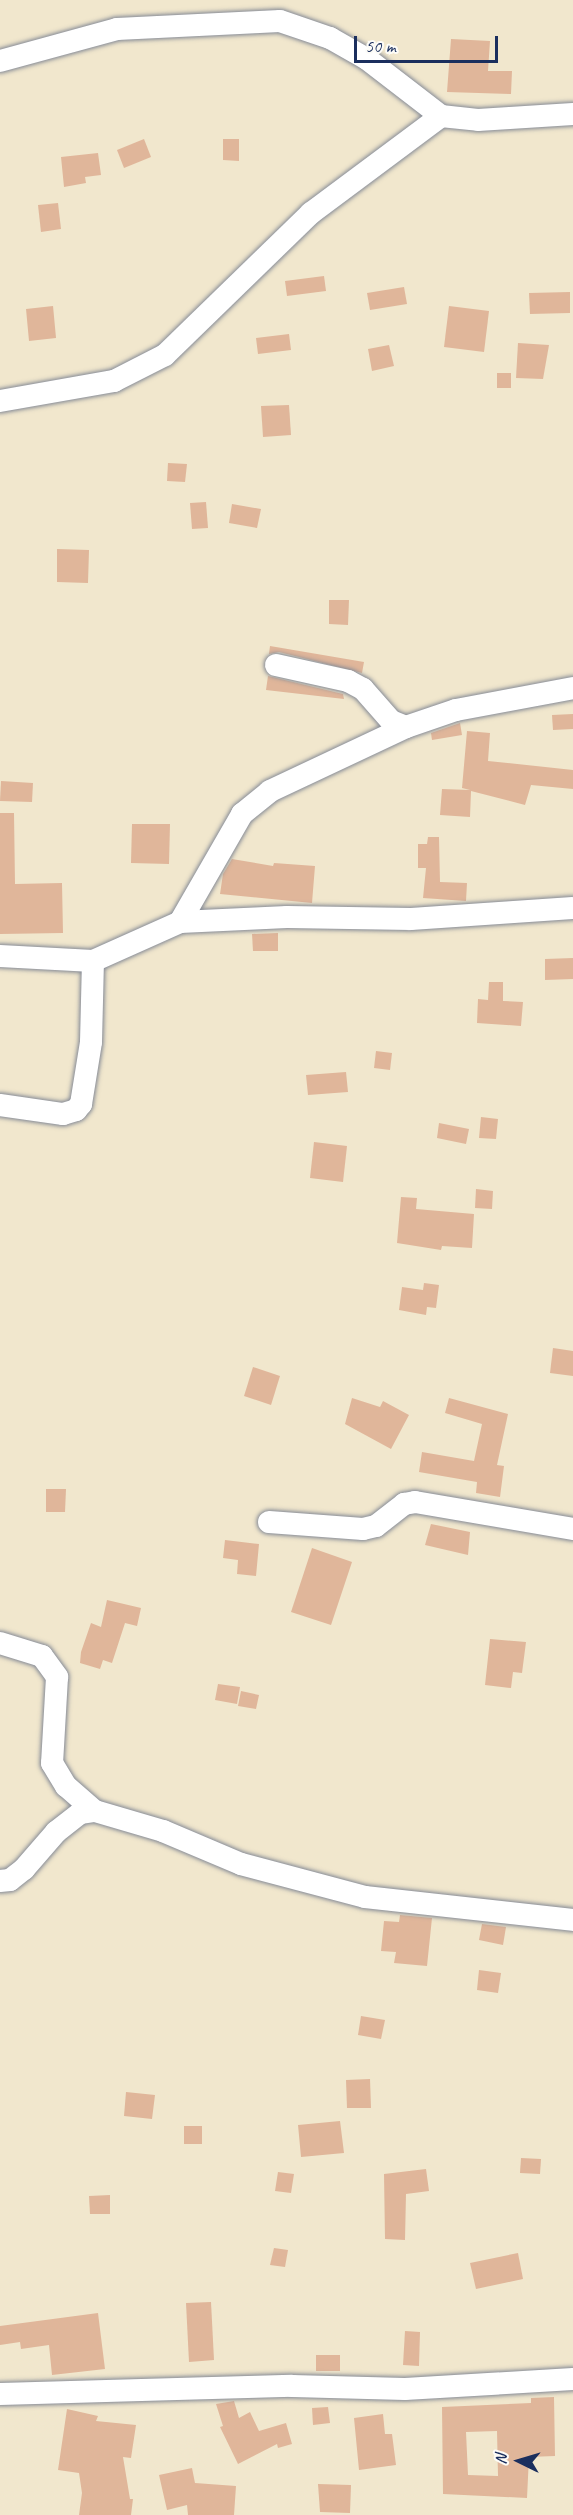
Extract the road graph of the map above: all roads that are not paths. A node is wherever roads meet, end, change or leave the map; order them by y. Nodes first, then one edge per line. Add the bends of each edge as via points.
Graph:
1 (0, 61) edge
2 (573, 114) edge
3 (441, 116) junction
4 (0, 400) edge
5 (276, 665) dead end
6 (573, 688) edge
7 (406, 727) junction
8 (573, 909) edge
9 (180, 922) junction
10 (0, 956) edge
11 (93, 962) junction
12 (0, 1105) edge
13 (269, 1522) dead end
14 (573, 1529) edge
15 (0, 1643) edge
16 (95, 1811) junction
17 (0, 1881) edge
18 (573, 1920) edge
19 (573, 2379) edge
20 (0, 2394) edge

1 - 3 street via 117,28 280,21 330,38 367,59
2 - 3 street via 478,120
3 - 4 street via 311,213 165,355 114,381
5 - 7 street via 348,681 363,689 391,721
6 - 7 street via 456,710
7 - 9 street via 270,791 242,814
8 - 9 street via 411,919 287,917
9 - 11 street
10 - 11 street
11 - 12 street via 91,1042 81,1104 63,1114
13 - 14 street via 363,1529 376,1526 404,1504 415,1502
15 - 16 street via 42,1656 57,1677 52,1763 66,1786
16 - 17 street via 80,1813 56,1832 24,1869 10,1880
16 - 18 street via 163,1832 242,1864 365,1897
19 - 20 street via 405,2389 292,2386

